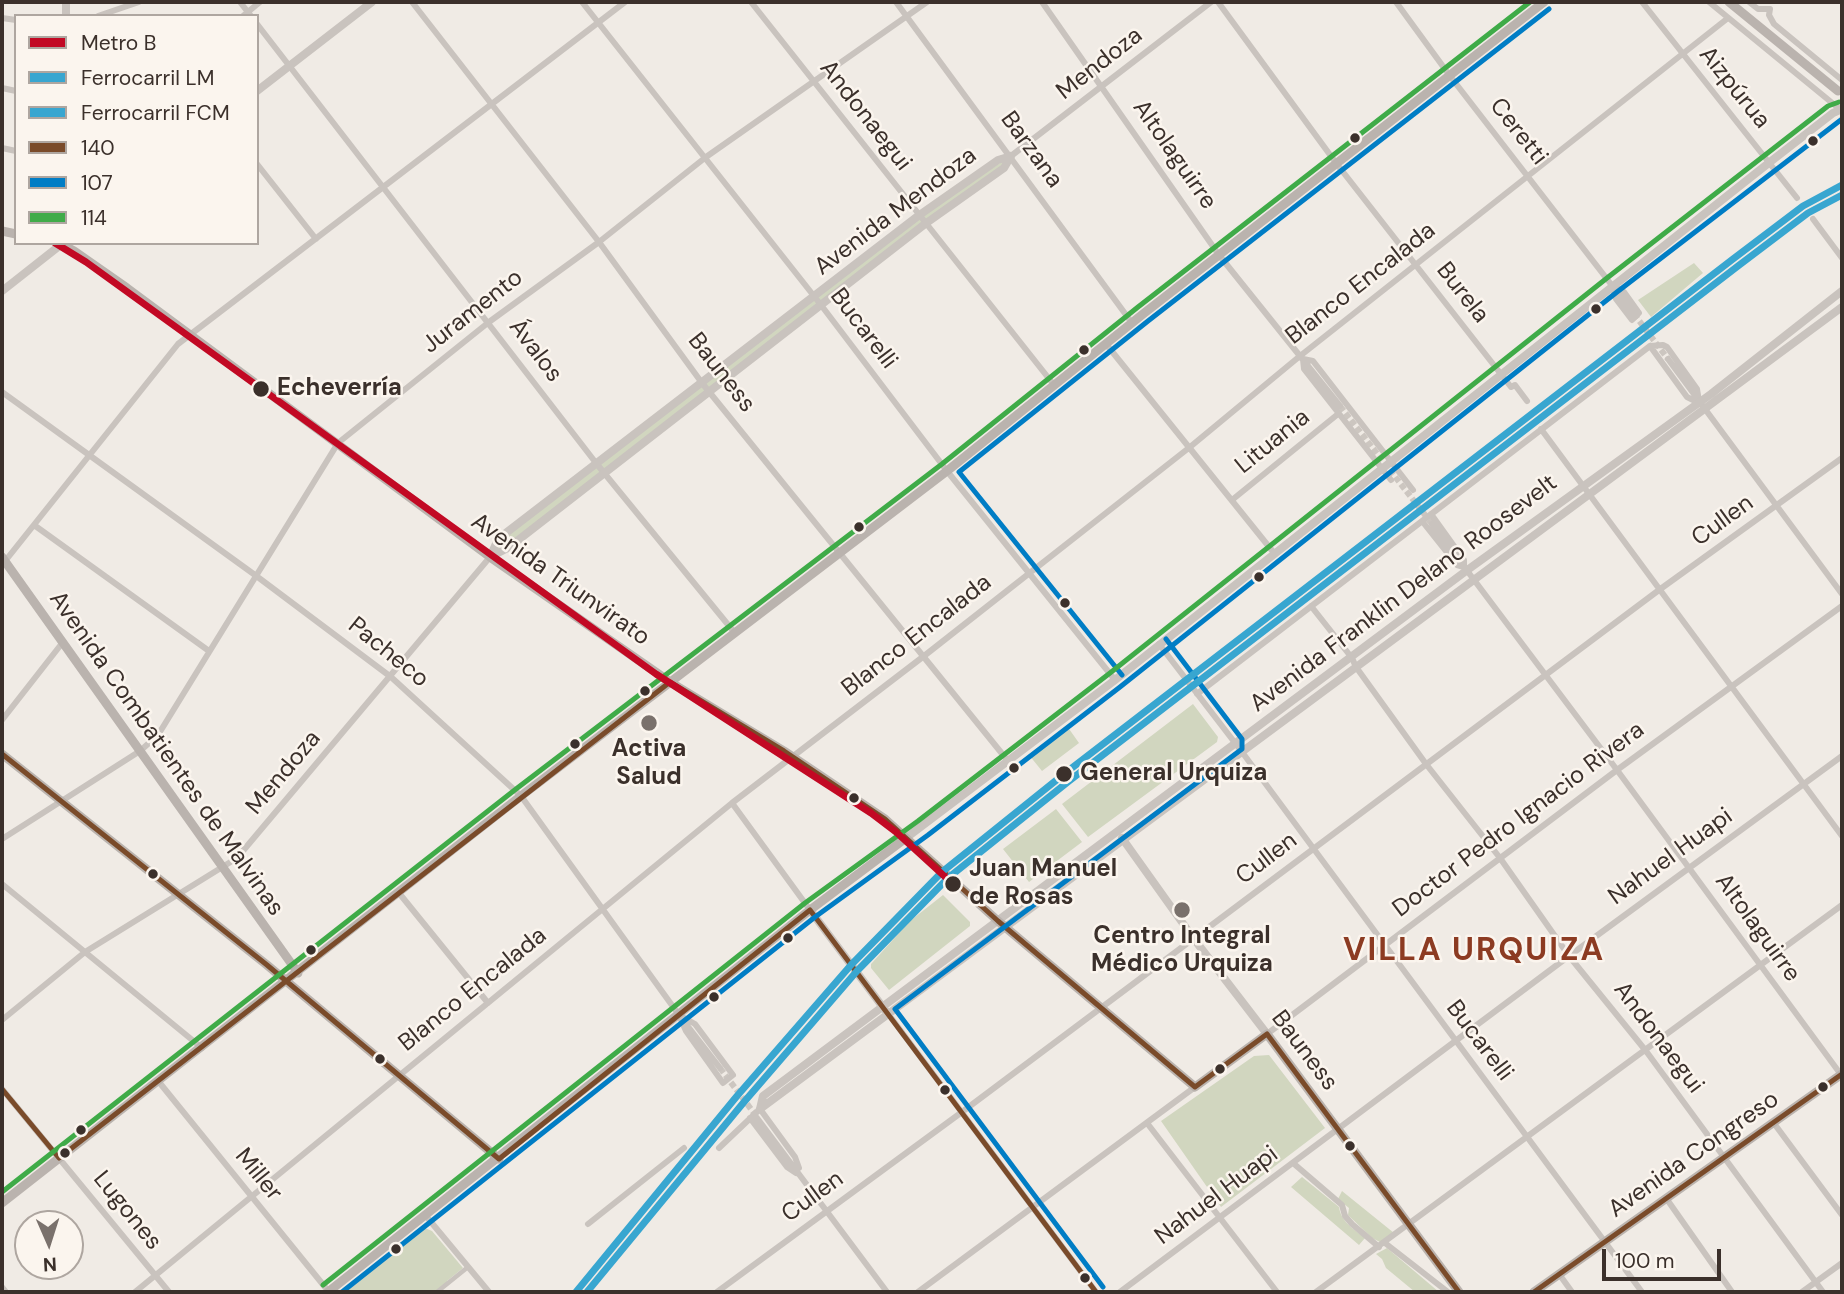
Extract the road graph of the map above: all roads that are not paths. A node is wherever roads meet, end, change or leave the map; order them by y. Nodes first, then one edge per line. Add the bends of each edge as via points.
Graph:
1 (139, 2) edge
2 (240, 2) edge
3 (260, 2) edge
4 (372, 2) edge
5 (412, 2) edge
6 (582, 2) edge
7 (625, 2) edge
8 (751, 2) edge
9 (897, 2) edge
10 (927, 2) edge
11 (1042, 2) edge
12 (1211, 2) edge
13 (1218, 2) edge
14 (1396, 2) edge
15 (1544, 2) edge
16 (1642, 2) edge
17 (1709, 2) edge
18 (1729, 2) edge
19 (1749, 2) edge
20 (1778, 2) edge
21 (1770, 9) junction
22 (104, 14) edge
23 (247, 14) edge
24 (907, 17) junction
25 (1728, 18) junction
26 (598, 22) junction
27 (259, 26) edge
28 (1682, 54) junction
29 (290, 65) junction
30 (1450, 76) junction
31 (1842, 80) edge
32 (813, 81) junction
33 (1103, 86) junction
34 (259, 89) edge
35 (1838, 91) dead end
36 (492, 104) junction
37 (1842, 110) edge
38 (1011, 156) junction
39 (706, 158) junction
40 (1770, 162) junction
41 (1336, 163) junction
42 (259, 167) edge
43 (1528, 177) junction
44 (384, 186) junction
45 (1797, 198) dead end
46 (918, 216) junction
47 (1813, 219) dead end
48 (925, 224) junction
49 (316, 239) junction
50 (599, 242) junction
51 (59, 245) edge
52 (64, 245) edge
53 (1219, 255) junction
54 (1842, 258) edge
55 (1417, 266) junction
56 (1612, 285) junction
57 (1842, 291) edge
58 (2, 292) edge
59 (814, 297) junction
60 (821, 305) junction
61 (1842, 307) edge
62 (1634, 314) tunnel mouth
63 (489, 322) junction
64 (1132, 323) junction
65 (190, 335) junction
66 (1106, 344) junction
67 (1650, 346) junction
68 (1302, 357) junction
69 (1668, 359) tunnel mouth
70 (1501, 373) junction
71 (702, 383) junction
72 (1054, 385) junction
73 (709, 391) junction
74 (2, 393) edge
75 (1527, 401) dead end
76 (1339, 406) tunnel mouth
77 (1701, 406) junction
78 (1338, 414) junction
79 (1541, 429) junction
80 (338, 443) junction
81 (1190, 447) junction
82 (89, 456) junction
83 (1842, 458) edge
84 (1391, 460) junction
85 (596, 463) junction
86 (1381, 468) junction
87 (947, 471) junction
88 (604, 472) junction
89 (1391, 480) dead end
90 (1581, 486) junction
91 (1413, 490) dead end
92 (1588, 494) junction
93 (1232, 499) junction
94 (1776, 507) junction
95 (1431, 514) junction
96 (1422, 521) junction
97 (1432, 524) tunnel mouth
98 (34, 525) junction
99 (839, 553) junction
100 (1274, 553) junction
101 (490, 557) junction
102 (3, 561) edge
103 (1465, 569) junction
104 (1029, 573) junction
105 (255, 575) junction
106 (1474, 580) junction
107 (1660, 590) junction
108 (1842, 594) edge
109 (1311, 606) junction
110 (1842, 606) edge
111 (734, 632) junction
112 (63, 642) junction
113 (1159, 644) junction
114 (209, 651) junction
115 (924, 656) junction
116 (1352, 658) junction
117 (1356, 667) junction
118 (391, 677) junction
119 (1545, 677) junction
120 (1115, 680) junction
121 (670, 682) junction
122 (1731, 686) junction
123 (1196, 694) junction
124 (2, 720) edge
125 (1235, 744) junction
126 (140, 751) junction
127 (1242, 752) junction
128 (2, 754) edge
129 (1842, 756) edge
130 (793, 757) junction
131 (1008, 761) junction
132 (1426, 764) junction
133 (1617, 771) junction
134 (1804, 784) junction
135 (521, 796) junction
136 (62, 801) junction
137 (732, 803) junction
138 (1842, 835) edge
139 (1121, 837) junction
140 (906, 838) junction
141 (2, 839) edge
142 (1313, 848) junction
143 (1500, 858) junction
144 (223, 868) junction
145 (1688, 868) junction
146 (2, 884) edge
147 (399, 893) junction
148 (180, 895) junction
149 (1842, 905) edge
150 (604, 909) junction
151 (810, 910) junction
152 (999, 921) junction
153 (1007, 927) junction
154 (1194, 939) junction
155 (1384, 945) junction
156 (85, 953) junction
157 (1569, 956) junction
158 (1760, 965) junction
159 (298, 973) junction
160 (285, 982) junction
161 (488, 1003) junction
162 (1102, 1007) junction
163 (886, 1011) junction
164 (679, 1015) junction
165 (2, 1020) edge
166 (1267, 1034) junction
167 (1456, 1043) junction
168 (202, 1048) junction
169 (1646, 1051) junction
170 (720, 1068) tunnel mouth
171 (1842, 1075) edge
172 (398, 1076) junction
173 (159, 1082) junction
174 (1195, 1087) junction
175 (2, 1089) edge
176 (962, 1112) junction
177 (756, 1115) junction
178 (1773, 1122) junction
179 (1147, 1123) junction
180 (1338, 1129) junction
181 (1527, 1138) junction
182 (684, 1148) dead end
183 (719, 1148) dead end
184 (1723, 1157) junction
185 (59, 1158) junction
186 (499, 1159) junction
187 (1293, 1163) junction
188 (801, 1175) junction
189 (251, 1196) junction
190 (1666, 1198) junction
191 (2, 1203) edge
192 (1033, 1208) junction
193 (827, 1211) junction
194 (426, 1216) junction
195 (1842, 1216) edge
196 (1220, 1217) junction
197 (588, 1224) dead end
198 (1409, 1225) junction
199 (1605, 1241) junction
200 (1382, 1245) junction
201 (1842, 1263) edge
202 (468, 1267) junction
203 (1559, 1274) junction
204 (155, 1276) junction
205 (1816, 1282) junction
206 (2, 1287) edge
207 (6, 1292) edge
208 (135, 1292) edge
209 (169, 1292) edge
210 (328, 1292) edge
211 (437, 1292) edge
212 (489, 1292) edge
213 (717, 1292) edge
214 (887, 1292) edge
215 (918, 1292) edge
216 (1096, 1292) edge
217 (1120, 1292) edge
218 (1277, 1292) edge
219 (1316, 1292) edge
220 (1448, 1292) edge
221 (1459, 1292) edge
222 (1534, 1292) edge
223 (1572, 1292) edge
224 (1642, 1292) edge
225 (1732, 1292) edge
226 (1802, 1292) edge
227 (1823, 1292) edge

1 - 22 street
2 - 23 street
3 - 23 street
4 - 29 street
5 - 36 street, Bauness
6 - 26 street, Bucarelli
7 - 26 street
8 - 32 street, Andonaegui
9 - 24 street, Barzana
10 - 24 street, Juramento
11 - 33 street, Altolaguirre
12 - 33 street, Mendoza
13 - 41 street, Burela
14 - 30 street, Ceretti
15 - 30 main road
16 - 28 street, Aizpúrua
17 - 25 street
18 - 35 main road
19 - 21 street via 1758,9
20 - 21 street
21 - 31 street via 1774,24
24 - 32 street, Juramento
24 - 38 street, Barzana
25 - 28 street, Blanco Encalada
25 - 37 street
26 - 36 street
26 - 39 street, Bucarelli
27 - 29 street, Ávalos
28 - 40 street, Aizpúrua
28 - 43 street, Blanco Encalada
29 - 34 street
29 - 44 street, Ávalos
30 - 41 main road
30 - 43 street, Ceretti
32 - 39 street, Juramento
32 - 46 street, Andonaegui
33 - 38 street, Mendoza
33 - 53 street, Altolaguirre
36 - 44 street
36 - 50 street, Bauness
37 - 40 street
38 - 46 street, Avenida Mendoza via 998,160
38 - 48 street, Avenida Mendoza via 1004,168
38 - 64 street, Barzana
39 - 50 street, Juramento
39 - 59 street, Bucarelli
40 - 45 street, Aizpúrua
40 - 56 street
41 - 53 main road
41 - 55 street, Burela
42 - 49 street
43 - 55 street, Blanco Encalada
43 - 56 street, Ceretti
44 - 49 street
44 - 63 street, Ávalos
46 - 48 street, Andonaegui
46 - 59 street, Avenida Mendoza
47 - 54 street
48 - 60 street, Avenida Mendoza
48 - 72 street, Andonaegui
49 - 65 street
50 - 63 street, Juramento
50 - 71 street, Bauness
51 - 58 street
52 - 65 main road, Avenida Triunvirato
53 - 64 main road
53 - 68 street, Altolaguirre
55 - 68 street, Blanco Encalada
55 - 70 street, Burela
56 - 56 street, Ceretti via 1616,299 1632,320 1639,313 1624,292
56 - 62 street, Ceretti
56 - 70 street
57 - 77 street, Avenida Franklin Delano Roosevelt
59 - 60 street, Bucarelli
59 - 71 street, Avenida Mendoza
60 - 73 street, Avenida Mendoza
60 - 87 street, Bucarelli
61 - 77 street, Avenida Franklin Delano Roosevelt
63 - 80 street, Juramento
63 - 85 street, Ávalos
64 - 66 main road
65 - 80 main road, Avenida Triunvirato
65 - 82 street
66 - 72 main road
66 - 81 street
67 - 77 street via 1687,397
67 - 77 street via 1667,347 1697,389
67 - 79 street
68 - 76 street, Altolaguirre
68 - 78 street, Altolaguirre via 1304,369
68 - 81 street, Blanco Encalada
68 - 84 street, Altolaguirre via 1313,361
69 - 77 street
70 - 75 street, Burela
70 - 84 street
71 - 73 street, Bauness
71 - 85 street, Avenida Mendoza
72 - 87 main road
73 - 88 street, Avenida Mendoza
73 - 99 street, Bauness
74 - 82 street, Pacheco
77 - 90 street, Avenida Franklin Delano Roosevelt
77 - 92 street, Avenida Franklin Delano Roosevelt
77 - 94 street
78 - 86 street, Altolaguirre
78 - 93 street, Lituania
79 - 90 street
79 - 95 street
80 - 101 main road, Avenida Triunvirato
80 - 105 street, Juramento
81 - 93 street
81 - 104 street, Blanco Encalada
82 - 98 street
82 - 105 street, Pacheco
83 - 94 street, Cullen
84 - 86 street
84 - 91 street, Altolaguirre
85 - 88 street, Ávalos
85 - 101 street, Avenida Mendoza via 498,540
86 - 89 street, Altolaguirre
86 - 100 street
87 - 99 main road
87 - 104 street, Bucarelli
88 - 101 street, Avenida Mendoza via 509,548
88 - 111 street, Ávalos
90 - 92 street
90 - 103 street, Avenida Franklin Delano Roosevelt
92 - 106 street, Avenida Franklin Delano Roosevelt
92 - 107 street
93 - 100 street
94 - 107 street, Cullen
94 - 108 street
95 - 96 street
95 - 103 street, Altolaguirre via 1464,559
96 - 103 street, Altolaguirre
96 - 109 street
97 - 103 street, Altolaguirre
98 - 102 street
98 - 114 street
99 - 111 main road
99 - 115 street, Bauness
100 - 113 street
101 - 118 street, Mendoza
101 - 121 main road, Avenida Triunvirato
102 - 112 main road, Avenida Combatientes de Malvinas
103 - 106 street, Altolaguirre
103 - 116 street, Avenida Franklin Delano Roosevelt
104 - 115 street, Blanco Encalada
104 - 120 street, Bucarelli
105 - 114 street, Juramento
105 - 118 street, Pacheco
106 - 117 street, Avenida Franklin Delano Roosevelt
106 - 119 street, Altolaguirre
107 - 119 street, Cullen
107 - 122 street
109 - 116 street, Andonaegui
109 - 123 street
110 - 122 street, Doctor Pedro Ignacio Rivera
111 - 121 main road
112 - 124 street
112 - 126 main road, Avenida Combatientes de Malvinas
113 - 120 street
113 - 123 street, Bucarelli
114 - 126 street, Juramento via 158,735
115 - 130 street, Blanco Encalada
115 - 131 street, Bauness
116 - 117 street, Andonaegui
116 - 125 street, Avenida Franklin Delano Roosevelt
117 - 127 street, Avenida Franklin Delano Roosevelt
117 - 132 street, Andonaegui
118 - 135 street, Pacheco
118 - 144 street, Mendoza via 237,858
119 - 132 street, Cullen
119 - 133 street, Altolaguirre
120 - 131 street
121 - 130 main road, Avenida Triunvirato
121 - 135 main road
122 - 133 street, Doctor Pedro Ignacio Rivera
122 - 134 street
123 - 125 street, Bucarelli
125 - 127 street, Bucarelli
125 - 139 street, Avenida Franklin Delano Roosevelt
126 - 136 street, Juramento
126 - 144 main road, Avenida Combatientes de Malvinas
127 - 139 street, Avenida Franklin Delano Roosevelt
127 - 142 street, Bucarelli
128 - 136 main road
129 - 134 street, Nahuel Huapi
130 - 137 street, Blanco Encalada
130 - 140 main road, Avenida Triunvirato
131 - 140 street
132 - 142 street, Cullen
132 - 143 street, Andonaegui
133 - 143 street, Doctor Pedro Ignacio Rivera
133 - 145 street, Altolaguirre
134 - 138 street
134 - 145 street, Nahuel Huapi
135 - 147 main road
135 - 150 street, Pacheco
136 - 141 street, Juramento
136 - 148 main road
137 - 150 street, Blanco Encalada
137 - 151 street
139 - 152 street, Avenida Franklin Delano Roosevelt
139 - 153 street, Avenida Franklin Delano Roosevelt
139 - 154 street, Bauness
140 - 151 main road
140 - 152 main road, Avenida Triunvirato
142 - 154 street, Cullen
142 - 155 street, Bucarelli
143 - 155 street, Doctor Pedro Ignacio Rivera
143 - 157 street, Andonaegui
144 - 148 street, Mendoza
144 - 159 main road, Avenida Combatientes de Malvinas
145 - 157 street, Nahuel Huapi
145 - 158 street, Altolaguirre
146 - 156 street
147 - 159 main road
147 - 161 street
148 - 156 street, Mendoza
148 - 160 main road
149 - 158 street
150 - 161 street, Blanco Encalada
150 - 164 street, Pacheco
151 - 163 street
151 - 164 main road
152 - 153 main road, Avenida Triunvirato
152 - 163 street, Avenida Franklin Delano Roosevelt
153 - 162 main road, Avenida Triunvirato
153 - 163 street, Avenida Franklin Delano Roosevelt
154 - 162 street, Cullen
154 - 166 street, Bauness
155 - 166 street, Doctor Pedro Ignacio Rivera
155 - 167 street, Bucarelli
156 - 165 street, Mendoza
156 - 168 street
157 - 167 street, Nahuel Huapi
157 - 169 street, Andonaegui
158 - 169 street
158 - 171 street, Altolaguirre
159 - 160 main road
160 - 168 main road
160 - 172 main road
161 - 172 street, Blanco Encalada
162 - 174 main road, Avenida Triunvirato
162 - 176 street, Cullen
163 - 176 street
163 - 177 street, Avenida Franklin Delano Roosevelt
164 - 164 street, Pacheco via 686,1031 723,1083 733,1075 695,1024
164 - 170 street, Pacheco
164 - 186 main road
166 - 174 main road, Doctor Pedro Ignacio Rivera
166 - 180 main road, Bauness
167 - 180 street, Nahuel Huapi
167 - 181 street, Bucarelli
168 - 173 main road
169 - 181 street
169 - 184 street, Andonaegui
171 - 178 main road, Avenida Congreso
172 - 186 main road
172 - 189 street, Blanco Encalada
173 - 185 main road
173 - 189 street, Miller
174 - 179 street, Doctor Pedro Ignacio Rivera
175 - 185 street, Lugones
176 - 192 street
176 - 193 street, Cullen
177 - 183 street, Avenida Franklin Delano Roosevelt
177 - 188 street via 795,1157
177 - 188 street via 787,1167
178 - 184 main road, Avenida Congreso
178 - 195 street
179 - 192 street, Doctor Pedro Ignacio Rivera
179 - 196 street
180 - 187 street, Nahuel Huapi
180 - 198 main road, Bauness
181 - 198 street
181 - 199 street, Bucarelli
182 - 197 street
184 - 190 main road, Avenida Congreso
184 - 205 street, Andonaegui
185 - 191 main road
185 - 204 street, Lugones
186 - 194 main road
187 - 196 street, Nahuel Huapi
187 - 200 street via 1342,1205 1352,1224
188 - 193 street
189 - 204 street, Blanco Encalada
189 - 210 street, Miller
190 - 199 main road, Avenida Congreso
190 - 225 street
192 - 215 street, Doctor Pedro Ignacio Rivera
192 - 216 street
193 - 213 street, Cullen
193 - 214 street
194 - 202 street
194 - 210 main road
196 - 217 street, Nahuel Huapi
196 - 218 street
198 - 200 street
198 - 221 main road, Bauness
199 - 203 main road, Avenida Congreso
199 - 224 street, Bucarelli
200 - 219 street
200 - 220 street
201 - 205 street
202 - 211 street
202 - 212 street
203 - 222 main road, Avenida Congreso
203 - 223 street
204 - 208 street, Blanco Encalada
204 - 209 street, Lugones
205 - 226 street
205 - 227 street, Andonaegui
206 - 207 street

